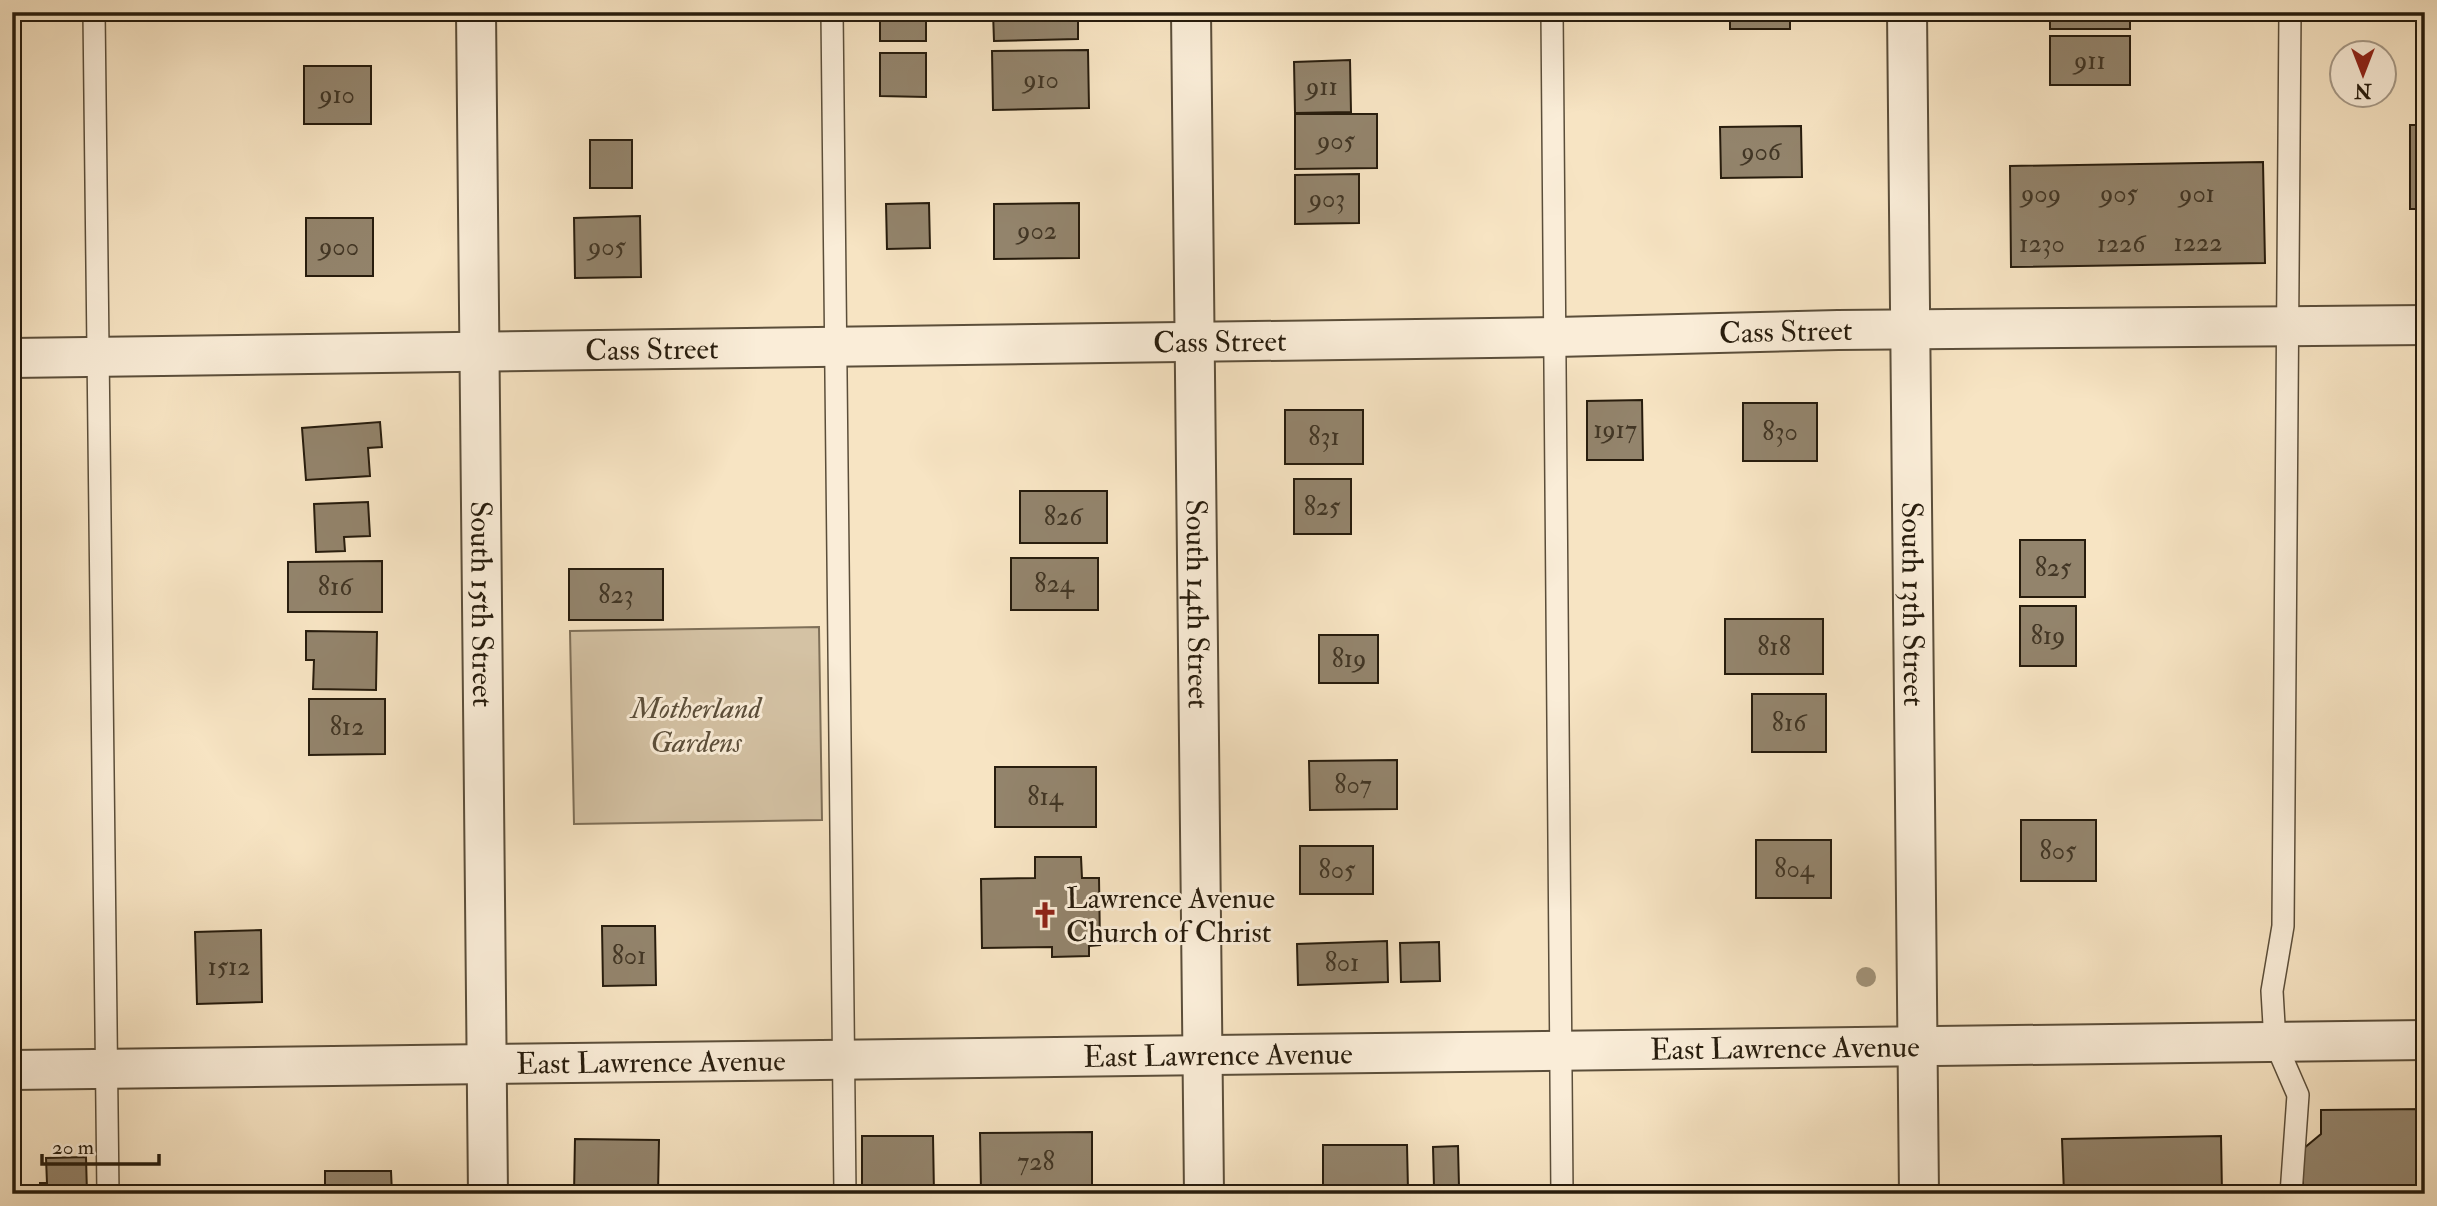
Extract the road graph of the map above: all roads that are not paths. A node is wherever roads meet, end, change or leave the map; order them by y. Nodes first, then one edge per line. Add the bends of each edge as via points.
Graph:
1 (94, 12) edge
2 (476, 12) edge
3 (832, 12) edge
4 (1191, 12) edge
5 (1552, 12) edge
6 (1907, 12) edge
7 (2290, 12) edge
8 (2425, 325) edge
9 (2289, 327) junction
10 (1910, 329) junction
11 (1556, 337) junction
12 (1195, 342) junction
13 (835, 346) junction
14 (479, 350) junction
15 (99, 356) junction
16 (12, 358) edge
17 (2425, 1040) edge
18 (2275, 1042) junction
19 (1917, 1047) junction
20 (1560, 1050) junction
21 (1203, 1056) junction
22 (844, 1060) junction
23 (487, 1066) junction
24 (108, 1069) junction
25 (12, 1070) edge
26 (108, 1194) edge
27 (488, 1194) edge
28 (845, 1194) edge
29 (1203, 1194) edge
30 (1562, 1194) edge
31 (1919, 1194) edge
32 (2291, 1194) edge

1 - 15 lane
2 - 14 street, South 15th Street
3 - 13 lane
4 - 12 street, South 14th Street
5 - 11 lane
6 - 10 street, South 13th Street
7 - 9 lane
8 - 9 street, Cass Street
9 - 10 street, Cass Street
9 - 18 lane via 2283,926 2272,991
10 - 11 street, Cass Street
10 - 19 street, South 13th Street
11 - 12 street, Cass Street
11 - 20 lane
12 - 13 street, Cass Street
12 - 21 street, South 14th Street
13 - 14 street, Cass Street
13 - 22 lane
14 - 15 street, Cass Street
14 - 23 street, South 15th Street
15 - 16 street, Cass Street
15 - 24 lane
17 - 18 street, East Lawrence Avenue
18 - 19 street, East Lawrence Avenue
18 - 32 lane via 2298,1095
19 - 20 street, East Lawrence Avenue
19 - 31 street, South 13th Street
20 - 21 street, East Lawrence Avenue
20 - 30 lane
21 - 22 street, East Lawrence Avenue
21 - 29 street, South 14th Street
22 - 23 street, East Lawrence Avenue
22 - 28 lane
23 - 24 street, East Lawrence Avenue
23 - 27 street, South 15th Street
24 - 25 street, East Lawrence Avenue
24 - 26 lane

